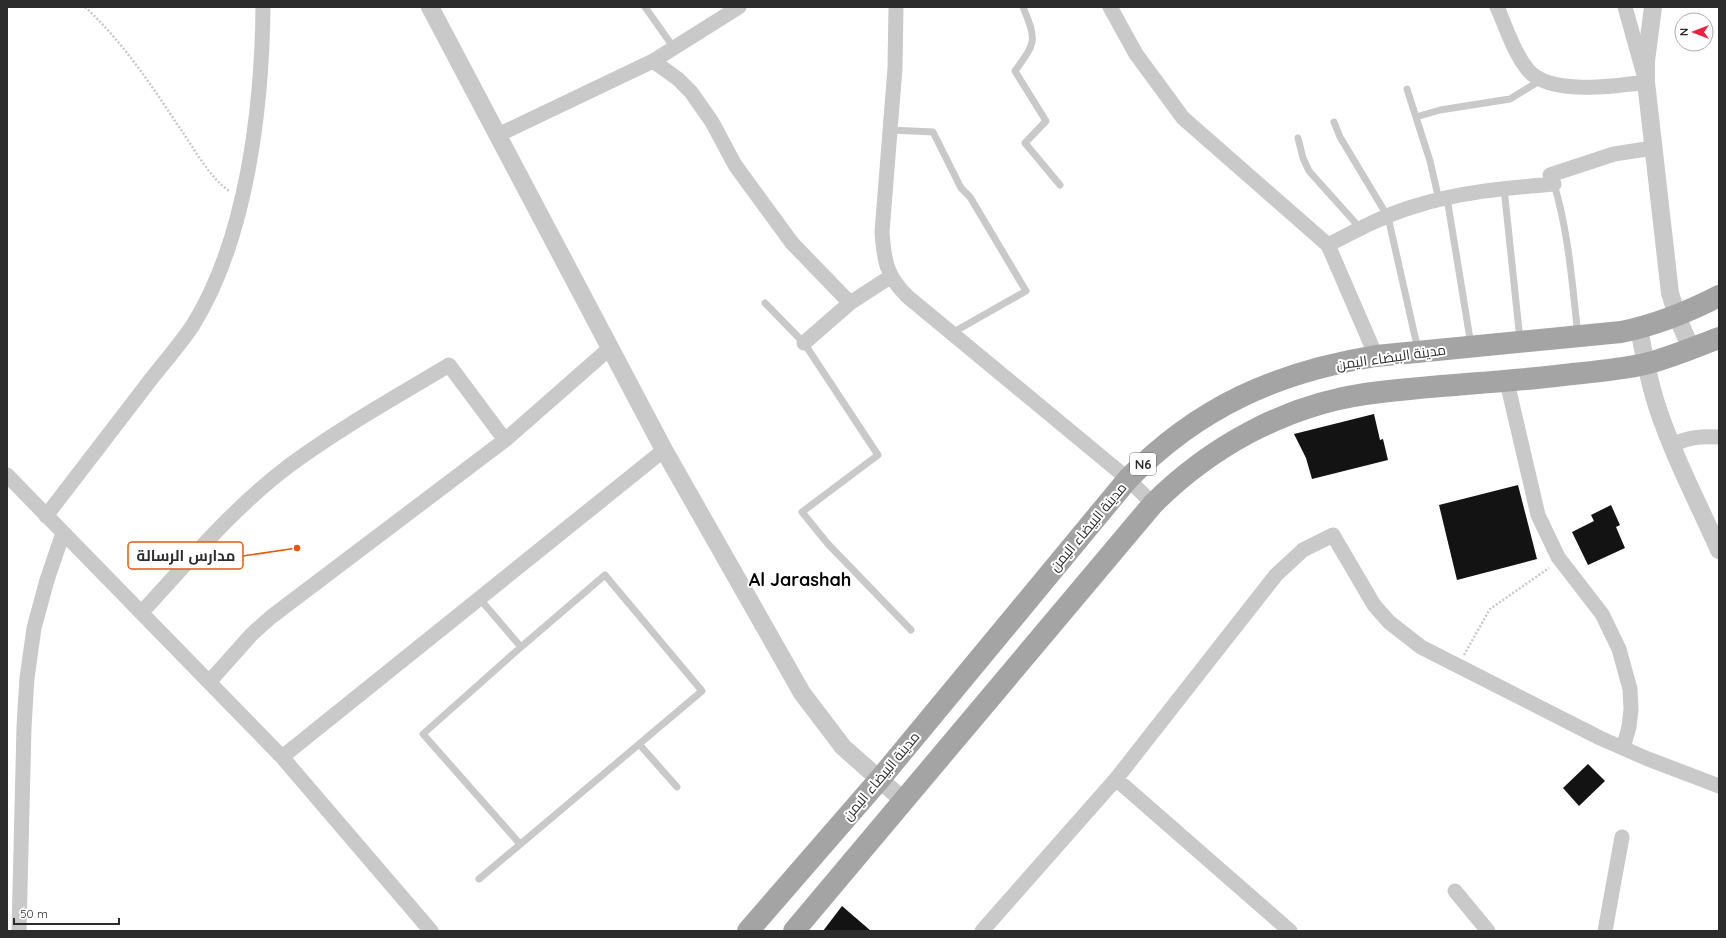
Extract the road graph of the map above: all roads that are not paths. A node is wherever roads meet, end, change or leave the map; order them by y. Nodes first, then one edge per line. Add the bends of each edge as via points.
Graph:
1 (263, 7) edge
2 (430, 7) edge
3 (645, 7) edge
4 (739, 7) edge
5 (896, 7) edge
6 (1023, 7) edge
7 (1110, 7) edge
8 (1497, 7) edge
9 (1624, 7) edge
10 (1653, 7) edge
11 (674, 48) junction
12 (653, 61) junction
13 (1541, 80) junction
14 (1646, 82) junction
15 (1407, 89) dead end
16 (1416, 117) junction
17 (1334, 122) dead end
18 (891, 130) junction
19 (498, 135) junction
20 (1298, 138) dead end
21 (1652, 148) junction
22 (1554, 184) junction
23 (1060, 186) dead end
24 (1504, 188) junction
25 (1443, 199) junction
26 (1388, 217) junction
27 (1360, 228) junction
28 (1328, 244) junction
29 (890, 277) junction
30 (1719, 296) edge
31 (765, 303) dead end
32 (850, 303) junction
33 (1677, 316) junction
34 (1639, 328) junction
35 (952, 334) junction
36 (1578, 337) junction
37 (1719, 338) edge
38 (1520, 342) junction
39 (804, 343) junction
40 (1472, 347) junction
41 (610, 348) junction
42 (1691, 349) junction
43 (1419, 352) junction
44 (1376, 356) junction
45 (1645, 364) junction
46 (1507, 382) junction
47 (1719, 437) edge
48 (505, 440) junction
49 (1672, 445) junction
50 (664, 450) junction
51 (7, 475) edge
52 (1128, 480) junction
53 (1153, 504) junction
54 (46, 516) junction
55 (63, 533) junction
56 (1719, 550) edge
57 (479, 598) junction
58 (142, 612) junction
59 (911, 630) dead end
60 (521, 646) junction
61 (210, 681) junction
62 (639, 744) junction
63 (1623, 748) junction
64 (282, 757) junction
65 (1116, 779) junction
66 (878, 780) junction
67 (1719, 786) edge
68 (677, 787) dead end
69 (903, 800) junction
70 (1622, 837) dead end
71 (520, 844) junction
72 (479, 880) dead end
73 (1455, 891) dead end
74 (19, 931) edge
75 (431, 931) edge
76 (748, 931) edge
77 (794, 931) edge
78 (982, 931) edge
79 (1290, 931) edge
80 (1488, 931) edge
81 (1605, 931) edge

1 - 54 street via 254,126 232,242 193,325
2 - 19 street
3 - 11 lane
4 - 11 street
5 - 18 street
6 - 23 lane via 1034,42 1015,71 1046,121 1025,143
7 - 28 street via 1136,54 1183,118
8 - 13 street via 1520,58 1527,69
9 - 14 street
10 - 14 street
11 - 12 street
12 - 19 street
12 - 32 street via 691,92 712,122 735,165 792,243
13 - 14 street via 1592,87
13 - 16 lane via 1510,99 1440,110
14 - 21 street
15 - 16 lane
16 - 25 lane
17 - 26 lane via 1340,138
18 - 29 street via 882,232 883,251
18 - 35 lane via 934,132 961,188 970,198 1026,291
19 - 41 street
20 - 27 lane via 1302,158 1309,171
21 - 22 street via 1614,154 1550,175
21 - 33 street via 1670,293
22 - 24 street
22 - 36 lane via 1568,240
24 - 25 street
24 - 38 lane
25 - 26 street
25 - 40 lane
26 - 27 street
26 - 43 lane
27 - 28 street
28 - 44 street
29 - 32 street
29 - 35 street via 908,297
30 - 33 main road, مدينة البيضاء اليمن / N6
31 - 39 lane
32 - 39 street
33 - 34 main road, مدينة البيضاء اليمن / N6
33 - 42 street
34 - 36 main road, مدينة البيضاء اليمن / N6
34 - 45 street
35 - 52 street
36 - 38 main road, مدينة البيضاء اليمن / N6
37 - 42 main road, N6
38 - 40 main road, مدينة البيضاء اليمن / N6
39 - 59 lane via 878,455 802,512 828,544
40 - 43 main road, مدينة البيضاء اليمن / N6
41 - 48 street
41 - 50 street
42 - 45 main road, N6
43 - 44 main road, مدينة البيضاء اليمن / N6
44 - 52 main road, مدينة البيضاء اليمن / N6 via 1315,369 1262,386 1235,399 1184,431 1144,463
45 - 46 main road, N6
45 - 49 street via 1657,408
46 - 53 main road, N6 via 1364,395 1296,412 1231,442 1189,471
46 - 63 street via 1533,500 1545,531 1561,560 1602,614 1619,650 1630,689 1631,710
47 - 49 street via 1696,436
48 - 58 street via 449,365 322,443 275,477 231,517
48 - 61 street via 281,608 252,634
49 - 56 street
50 - 57 street
50 - 66 street via 802,693 843,747
51 - 54 street
52 - 53 street
52 - 66 main road, مدينة البيضاء اليمن / N6
53 - 69 main road, N6
54 - 55 street
55 - 58 street
55 - 74 street via 34,628 27,678
57 - 60 lane
57 - 64 street
58 - 61 street
60 - 62 lane via 605,575 702,691
60 - 71 lane via 423,734
61 - 64 street
62 - 68 lane
62 - 71 lane
63 - 65 street via 1421,647 1389,622 1374,605 1333,535 1302,550 1276,576
63 - 67 street
64 - 75 street
65 - 78 street
65 - 79 street
66 - 69 street
66 - 76 main road, مدينة البيضاء اليمن / N6
69 - 77 main road, N6
70 - 81 street
71 - 72 lane
73 - 80 street

